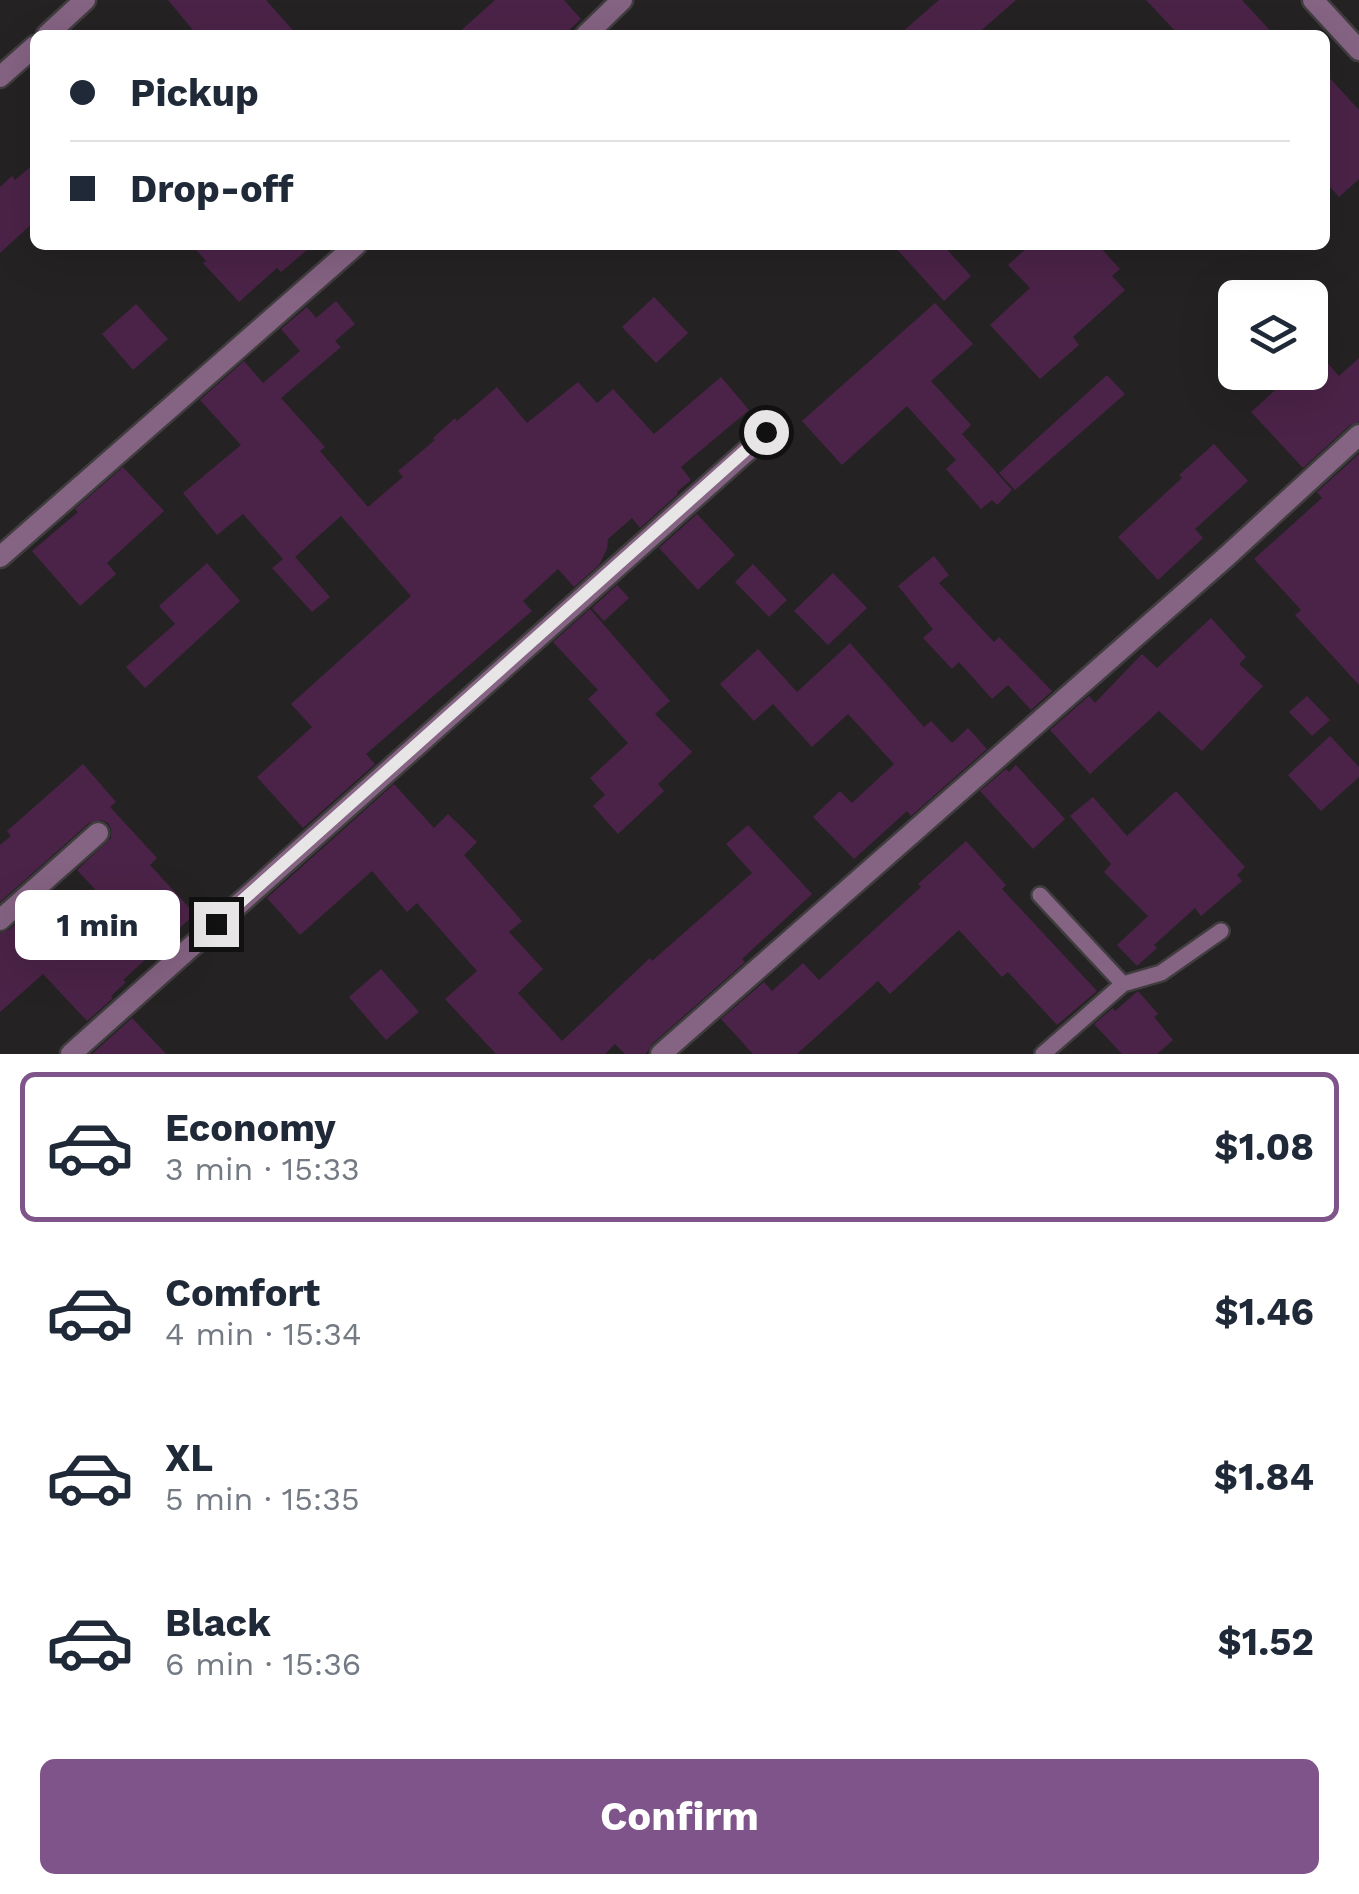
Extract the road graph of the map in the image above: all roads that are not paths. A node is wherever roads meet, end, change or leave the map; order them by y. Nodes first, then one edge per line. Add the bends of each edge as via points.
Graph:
1 (86, 0) edge
2 (622, 0) edge
3 (1312, 0) edge
4 (53, 30) edge
5 (591, 30) edge
6 (30, 50) edge
7 (1359, 50) edge
8 (0, 77) edge
9 (350, 250) edge
10 (766, 432) dead end
11 (1359, 436) edge
12 (0, 557) edge
13 (98, 833) dead end
14 (1040, 895) dead end
15 (0, 920) edge
16 (1221, 931) dead end
17 (1122, 984) junction
18 (71, 1054) edge
19 (661, 1054) edge
20 (1044, 1054) edge

1 - 4 street
2 - 5 street
3 - 7 street
6 - 8 street
9 - 12 street
10 - 18 street
11 - 19 street
13 - 15 street
14 - 17 lane
16 - 17 lane via 1161,972
17 - 20 lane

